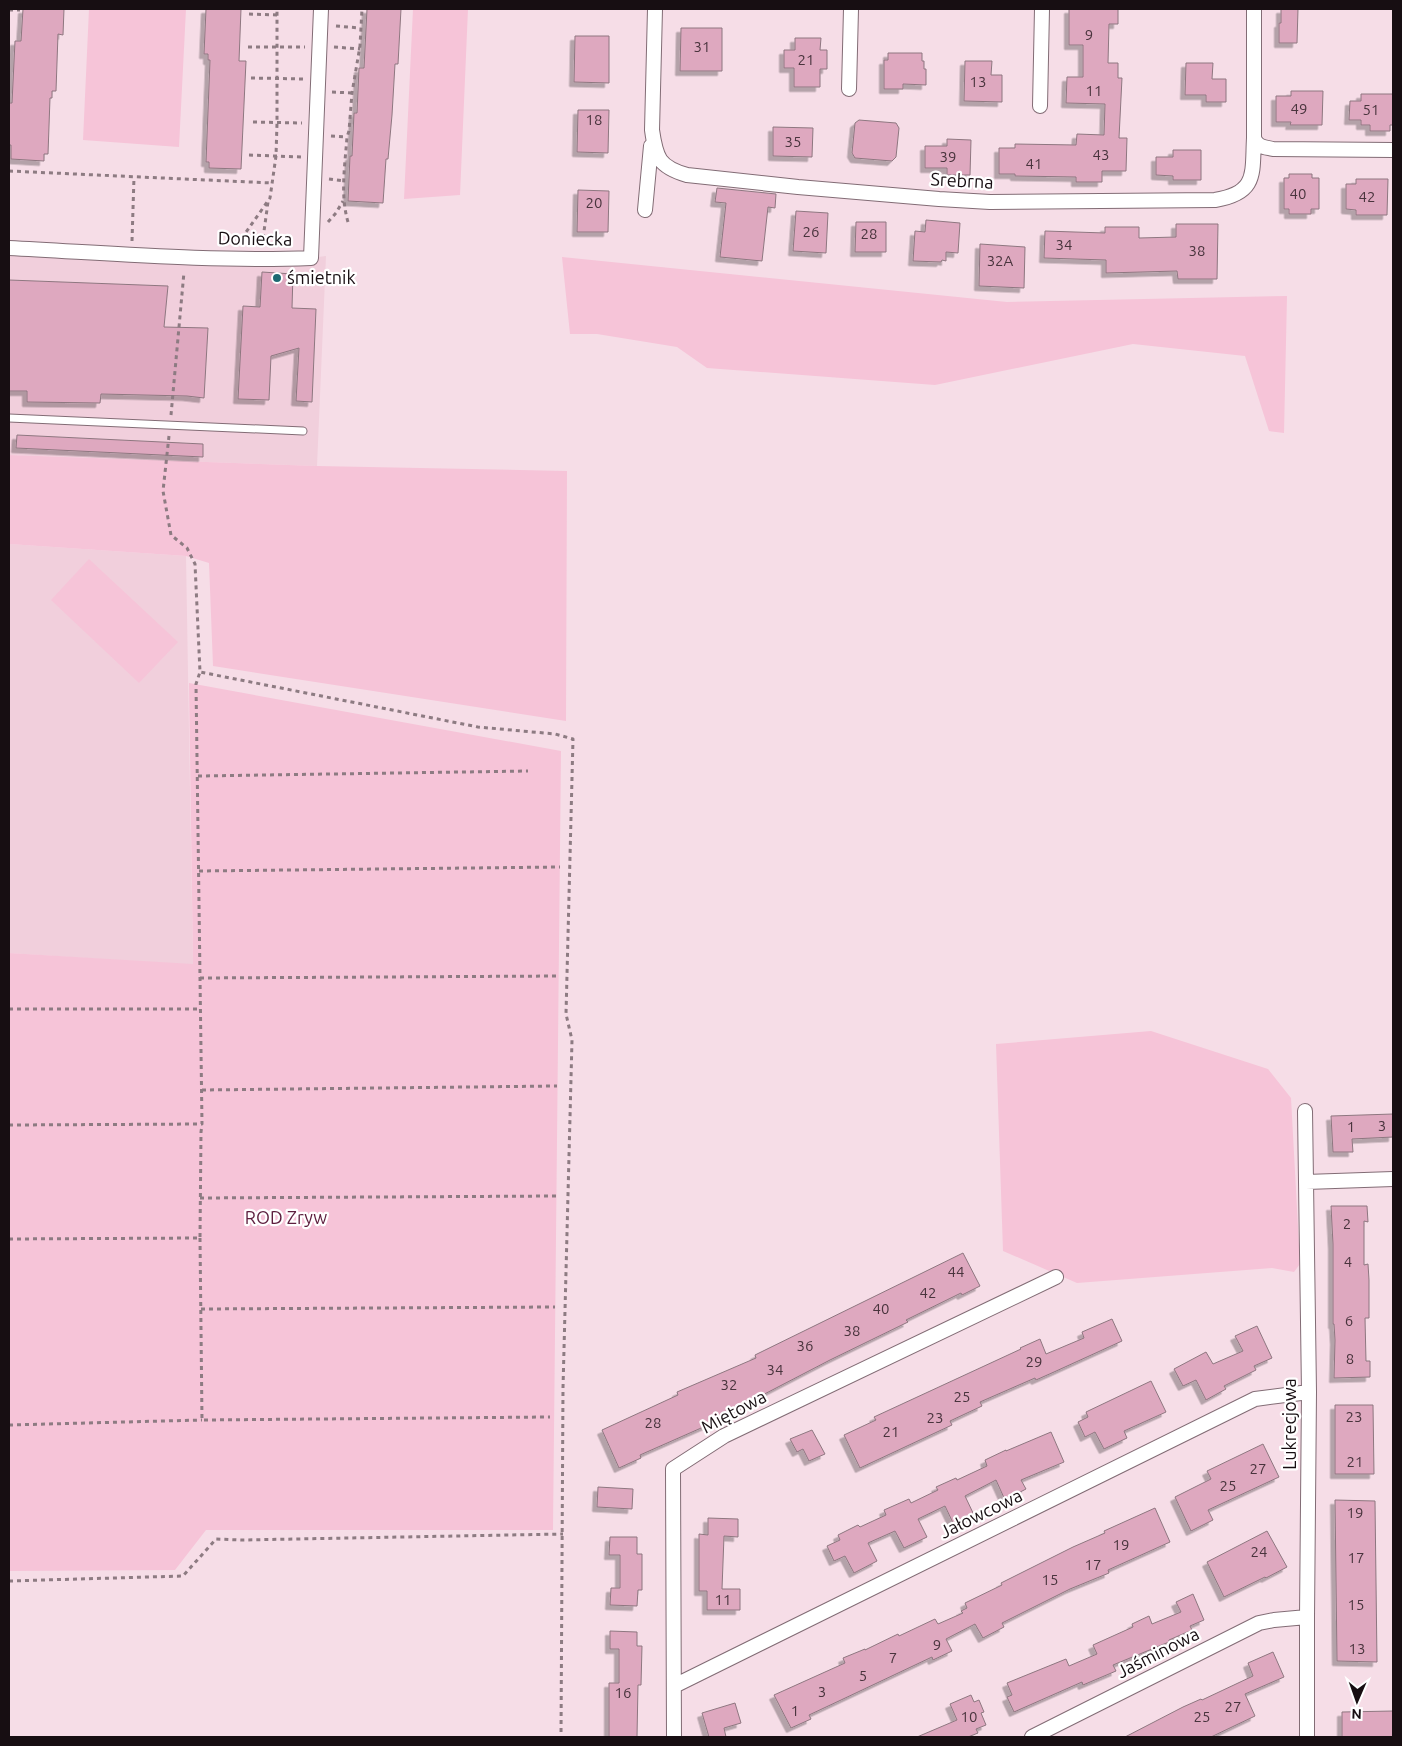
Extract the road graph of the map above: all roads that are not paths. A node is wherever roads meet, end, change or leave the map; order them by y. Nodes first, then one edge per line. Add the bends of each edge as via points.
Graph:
1 (321, 9) edge
2 (655, 9) edge
3 (851, 9) edge
4 (1042, 9) edge
5 (1254, 9) edge
6 (849, 89) dead end
7 (1040, 106) dead end
8 (652, 130) junction
9 (1254, 138) junction
10 (1393, 150) edge
11 (645, 210) dead end
12 (9, 248) edge
13 (9, 418) edge
14 (303, 431) dead end
15 (1305, 1111) dead end
16 (1393, 1179) edge
17 (1306, 1182) junction
18 (1056, 1277) dead end
19 (1309, 1392) junction
20 (1306, 1617) junction
21 (674, 1686) junction
22 (674, 1737) edge
23 (1032, 1737) edge
24 (1307, 1737) edge

1 - 12 street, Doniecka via 324,47 318,79 311,258
2 - 8 street, Srebrna
3 - 6 street
4 - 7 street
5 - 9 street, Srebrna
8 - 9 street, Srebrna via 657,157 662,164 687,175 939,200 990,202 1226,198 1248,184
8 - 11 street, Srebrna
9 - 10 street via 1261,147 1273,149
13 - 14 lane
15 - 17 street, Lukrecjowa
16 - 17 street
17 - 19 street, Lukrecjowa
18 - 21 street, Miętowa via 724,1436 673,1469
19 - 20 street, Lukrecjowa
19 - 21 street, Jałowcowa via 1254,1399
20 - 23 street, Jaśminowa via 1259,1623
20 - 24 street, Lukrecjowa
21 - 22 street, Miętowa

